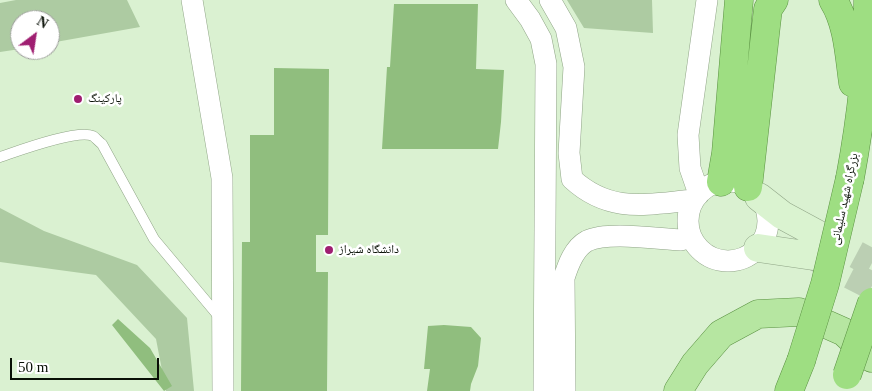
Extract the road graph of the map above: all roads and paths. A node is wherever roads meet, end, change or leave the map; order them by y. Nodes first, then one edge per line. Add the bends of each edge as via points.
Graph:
1 (192, 0) edge
2 (516, 0) edge
3 (550, 0) edge
4 (707, 0) edge
5 (739, 0) edge
6 (774, 0) edge
7 (833, 0) edge
8 (868, 0) edge
9 (859, 126) junction
10 (0, 157) edge
11 (705, 192) junction
12 (754, 192) junction
13 (691, 237) junction
14 (758, 248) junction
15 (872, 302) edge
16 (223, 322) junction
17 (872, 358) edge
18 (844, 383) edge
19 (223, 391) edge
20 (544, 391) edge
21 (564, 391) edge
22 (678, 391) edge
23 (789, 391) edge

1 - 16 street via 222,178
2 - 20 street via 541,38 546,64
3 - 11 street via 566,28 574,67 569,153 572,179 598,198 629,205
4 - 11 street via 688,135 690,168
5 - 11 highway via 726,153
6 - 12 highway via 768,9 766,26
7 - 9 highway via 846,32
8 - 9 highway, بزرگراه شهید سلیمانی via 866,65
9 - 23 highway, بزرگراه شهید سلیمانی, bridge via 825,284
10 - 16 lane via 45,143 81,135 93,136 102,144 154,240
11 - 12 street via 730,182
11 - 13 street via 688,218
12 - 14 street via 765,207 768,218 768,228
12 - 14 main road via 816,245
13 - 14 street via 706,254 727,261 748,256
13 - 21 street via 681,240 599,238 586,242 576,252 564,278
15 - 18 highway, bridge
16 - 19 street
17 - 22 main road via 844,332 799,312 758,314 721,334 695,364

